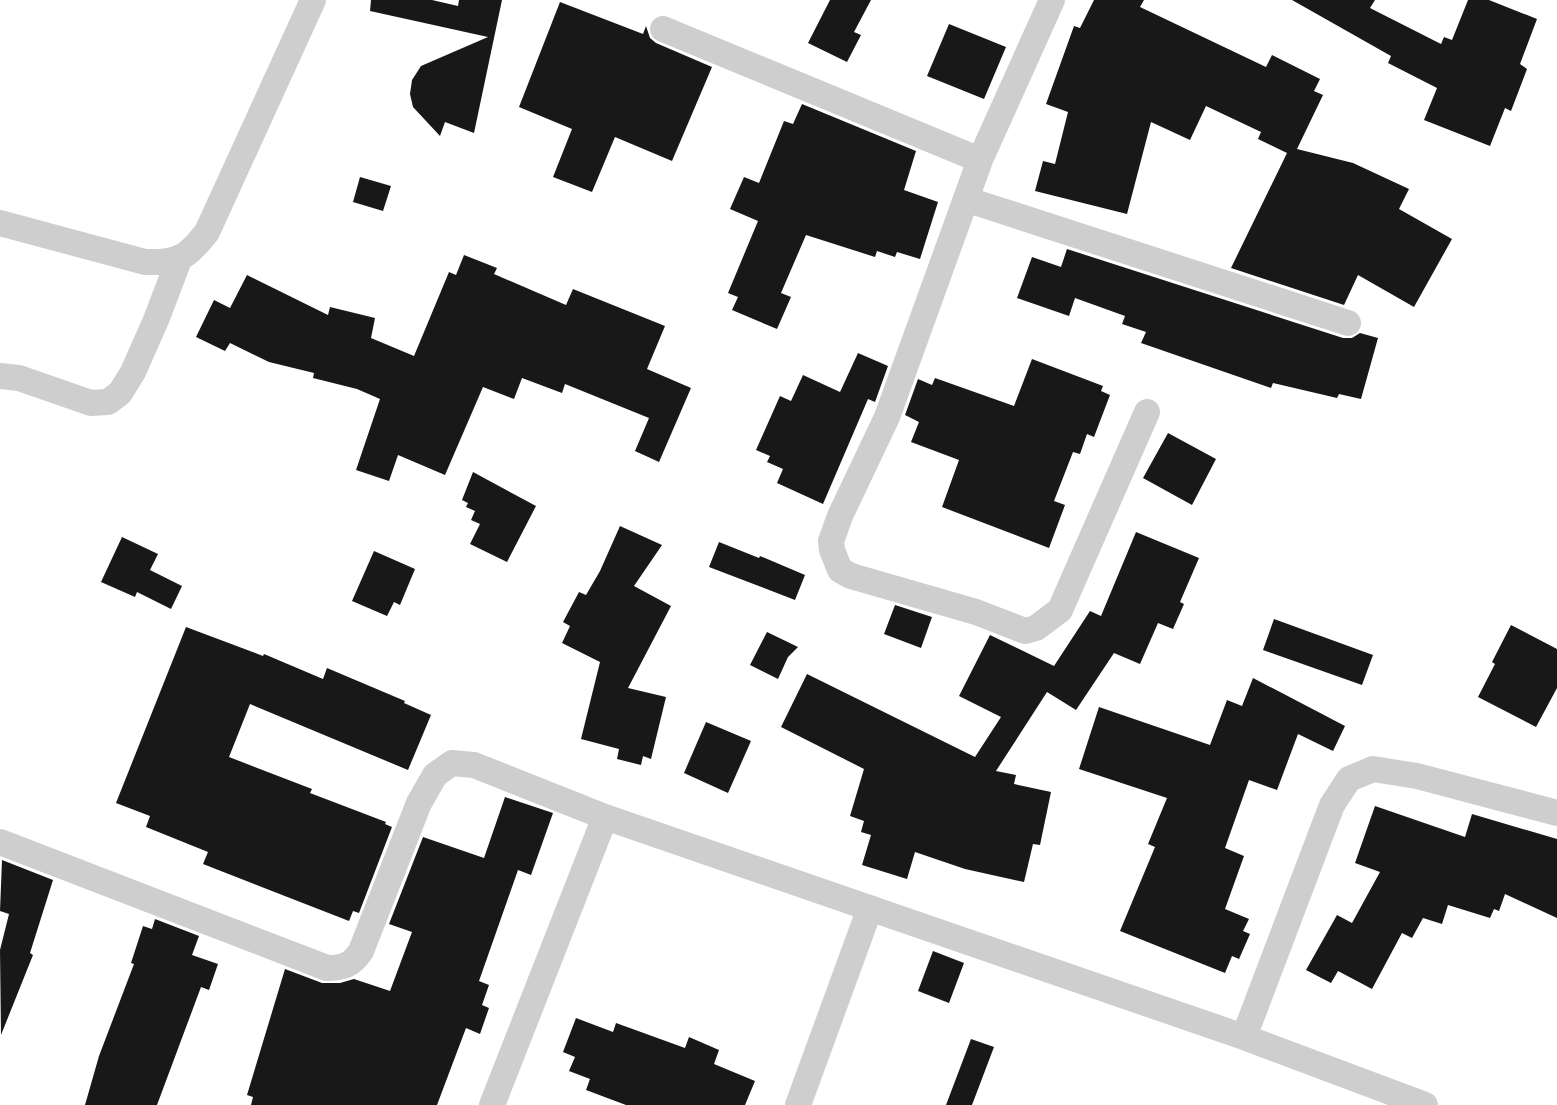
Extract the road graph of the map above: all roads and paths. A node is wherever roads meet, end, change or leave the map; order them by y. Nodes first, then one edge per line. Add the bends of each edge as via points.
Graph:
1 (313, 0) edge
2 (1052, 0) edge
3 (663, 29) dead end
4 (980, 160) junction
5 (968, 200) junction
6 (0, 223) edge
7 (180, 257) junction
8 (1348, 323) dead end
9 (0, 376) edge
10 (1147, 412) dead end
11 (1557, 813) edge
12 (605, 817) junction
13 (0, 842) edge
14 (870, 908) junction
15 (1244, 1037) junction
16 (492, 1105) edge
17 (798, 1105) edge
18 (1425, 1105) edge

1 - 7 street via 207,232
2 - 4 street
3 - 4 street
4 - 5 street
5 - 8 street
5 - 10 street via 887,417 831,541 840,570 1025,631 1036,628 1060,610
6 - 7 street via 145,262 169,263
7 - 9 street via 133,372 108,402 91,403
11 - 15 street via 1417,776 1373,769 1349,779 1332,805
12 - 13 street via 474,765 452,763 435,775 419,803 361,951 342,968 327,968
12 - 14 street
12 - 16 street
14 - 15 street
14 - 17 street
15 - 18 street

